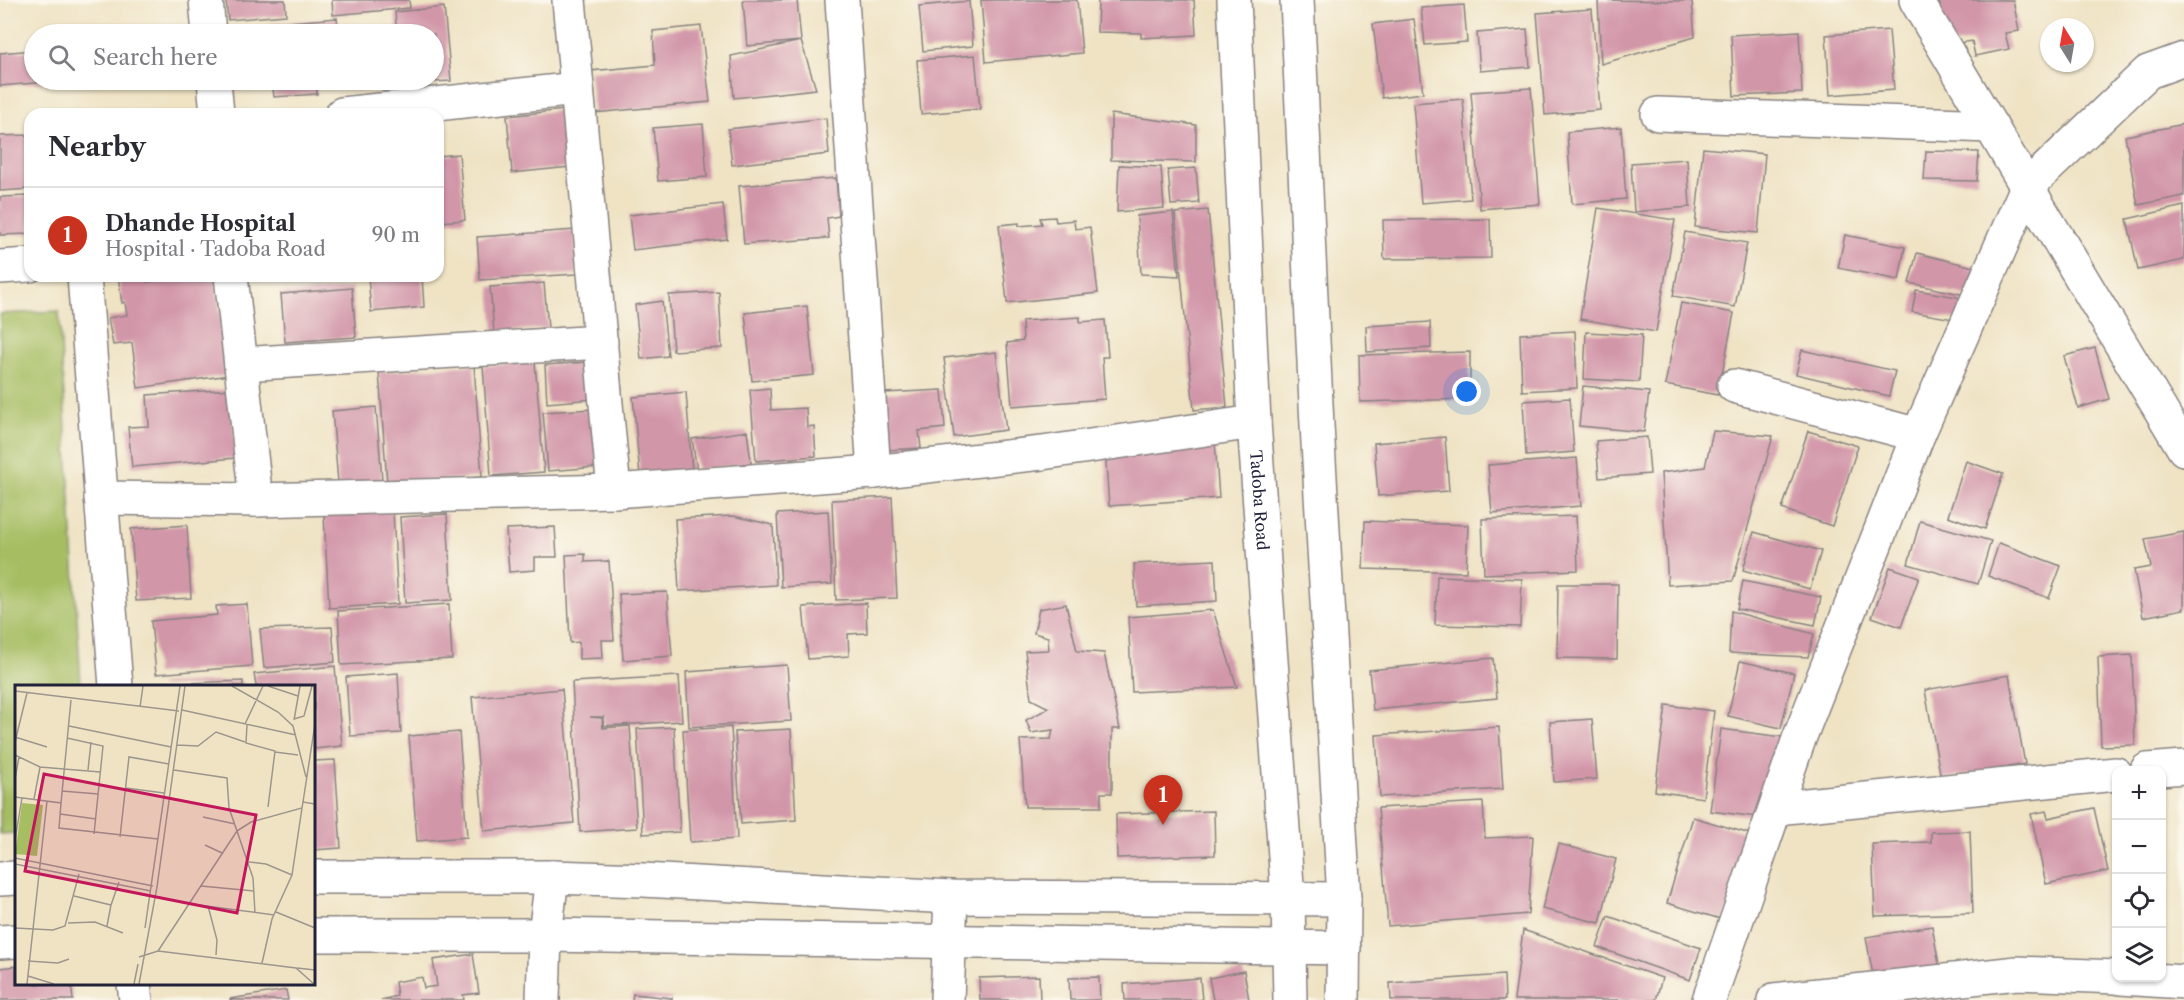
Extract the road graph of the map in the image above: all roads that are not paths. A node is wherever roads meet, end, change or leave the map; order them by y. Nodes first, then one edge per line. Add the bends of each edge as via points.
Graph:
1 (206, 0) edge
2 (569, 0) edge
3 (842, 0) edge
4 (1234, 0) edge
5 (1297, 0) edge
6 (1916, 0) edge
7 (208, 24) edge
8 (2184, 59) edge
9 (578, 89) junction
10 (215, 90) edge
11 (216, 108) edge
12 (399, 108) edge
13 (1658, 114) dead end
14 (1991, 126) junction
15 (2027, 188) junction
16 (24, 265) edge
17 (0, 267) edge
18 (84, 282) edge
19 (232, 282) edge
20 (601, 342) junction
21 (241, 363) junction
22 (1734, 386) dead end
23 (1254, 422) junction
24 (1918, 435) junction
25 (2184, 449) edge
26 (874, 472) junction
27 (614, 491) junction
28 (101, 498) junction
29 (256, 500) junction
30 (116, 685) edge
31 (2184, 767) edge
32 (2166, 769) edge
33 (2112, 774) edge
34 (1776, 808) junction
35 (315, 877) edge
36 (552, 877) junction
37 (15, 878) edge
38 (0, 879) edge
39 (951, 897) junction
40 (1287, 899) junction
41 (1344, 899) junction
42 (315, 935) edge
43 (544, 935) junction
44 (15, 941) edge
45 (0, 942) edge
46 (948, 942) junction
47 (1289, 948) junction
48 (1344, 948) junction
49 (2112, 977) edge
50 (2166, 981) edge
51 (2184, 982) edge
52 (134, 985) edge
53 (1885, 994) edge
54 (136, 1000) edge
55 (543, 1000) edge
56 (947, 1000) edge
57 (1290, 1000) edge
58 (1344, 1000) edge
59 (1709, 1000) edge
60 (1774, 1000) edge

1 - 7 street
2 - 9 street
3 - 26 street
4 - 23 street, Tadoba Road
5 - 41 street
6 - 14 street
8 - 15 street via 2148,72
9 - 12 street
9 - 20 street
10 - 11 street
13 - 14 street
14 - 15 street
15 - 24 street
15 - 25 street
16 - 17 street
18 - 28 street
19 - 21 street
20 - 21 street
20 - 27 street
21 - 29 street
22 - 24 street
23 - 26 street via 1042,453
23 - 40 street, Tadoba Road
24 - 34 street via 1799,739
26 - 27 street
27 - 29 street
28 - 29 street
28 - 30 street
31 - 32 street
33 - 34 street
34 - 59 street
35 - 36 street
36 - 39 street
36 - 43 street
37 - 38 street
39 - 40 street
39 - 46 street
40 - 41 street
40 - 47 street, Tadoba Road
41 - 48 street
42 - 43 street
43 - 46 street
43 - 55 street
44 - 45 street
46 - 47 street
46 - 56 street
47 - 48 street
47 - 57 street, Tadoba Road
48 - 58 street
49 - 53 street via 2026,972
50 - 51 street
52 - 54 street
53 - 60 street

